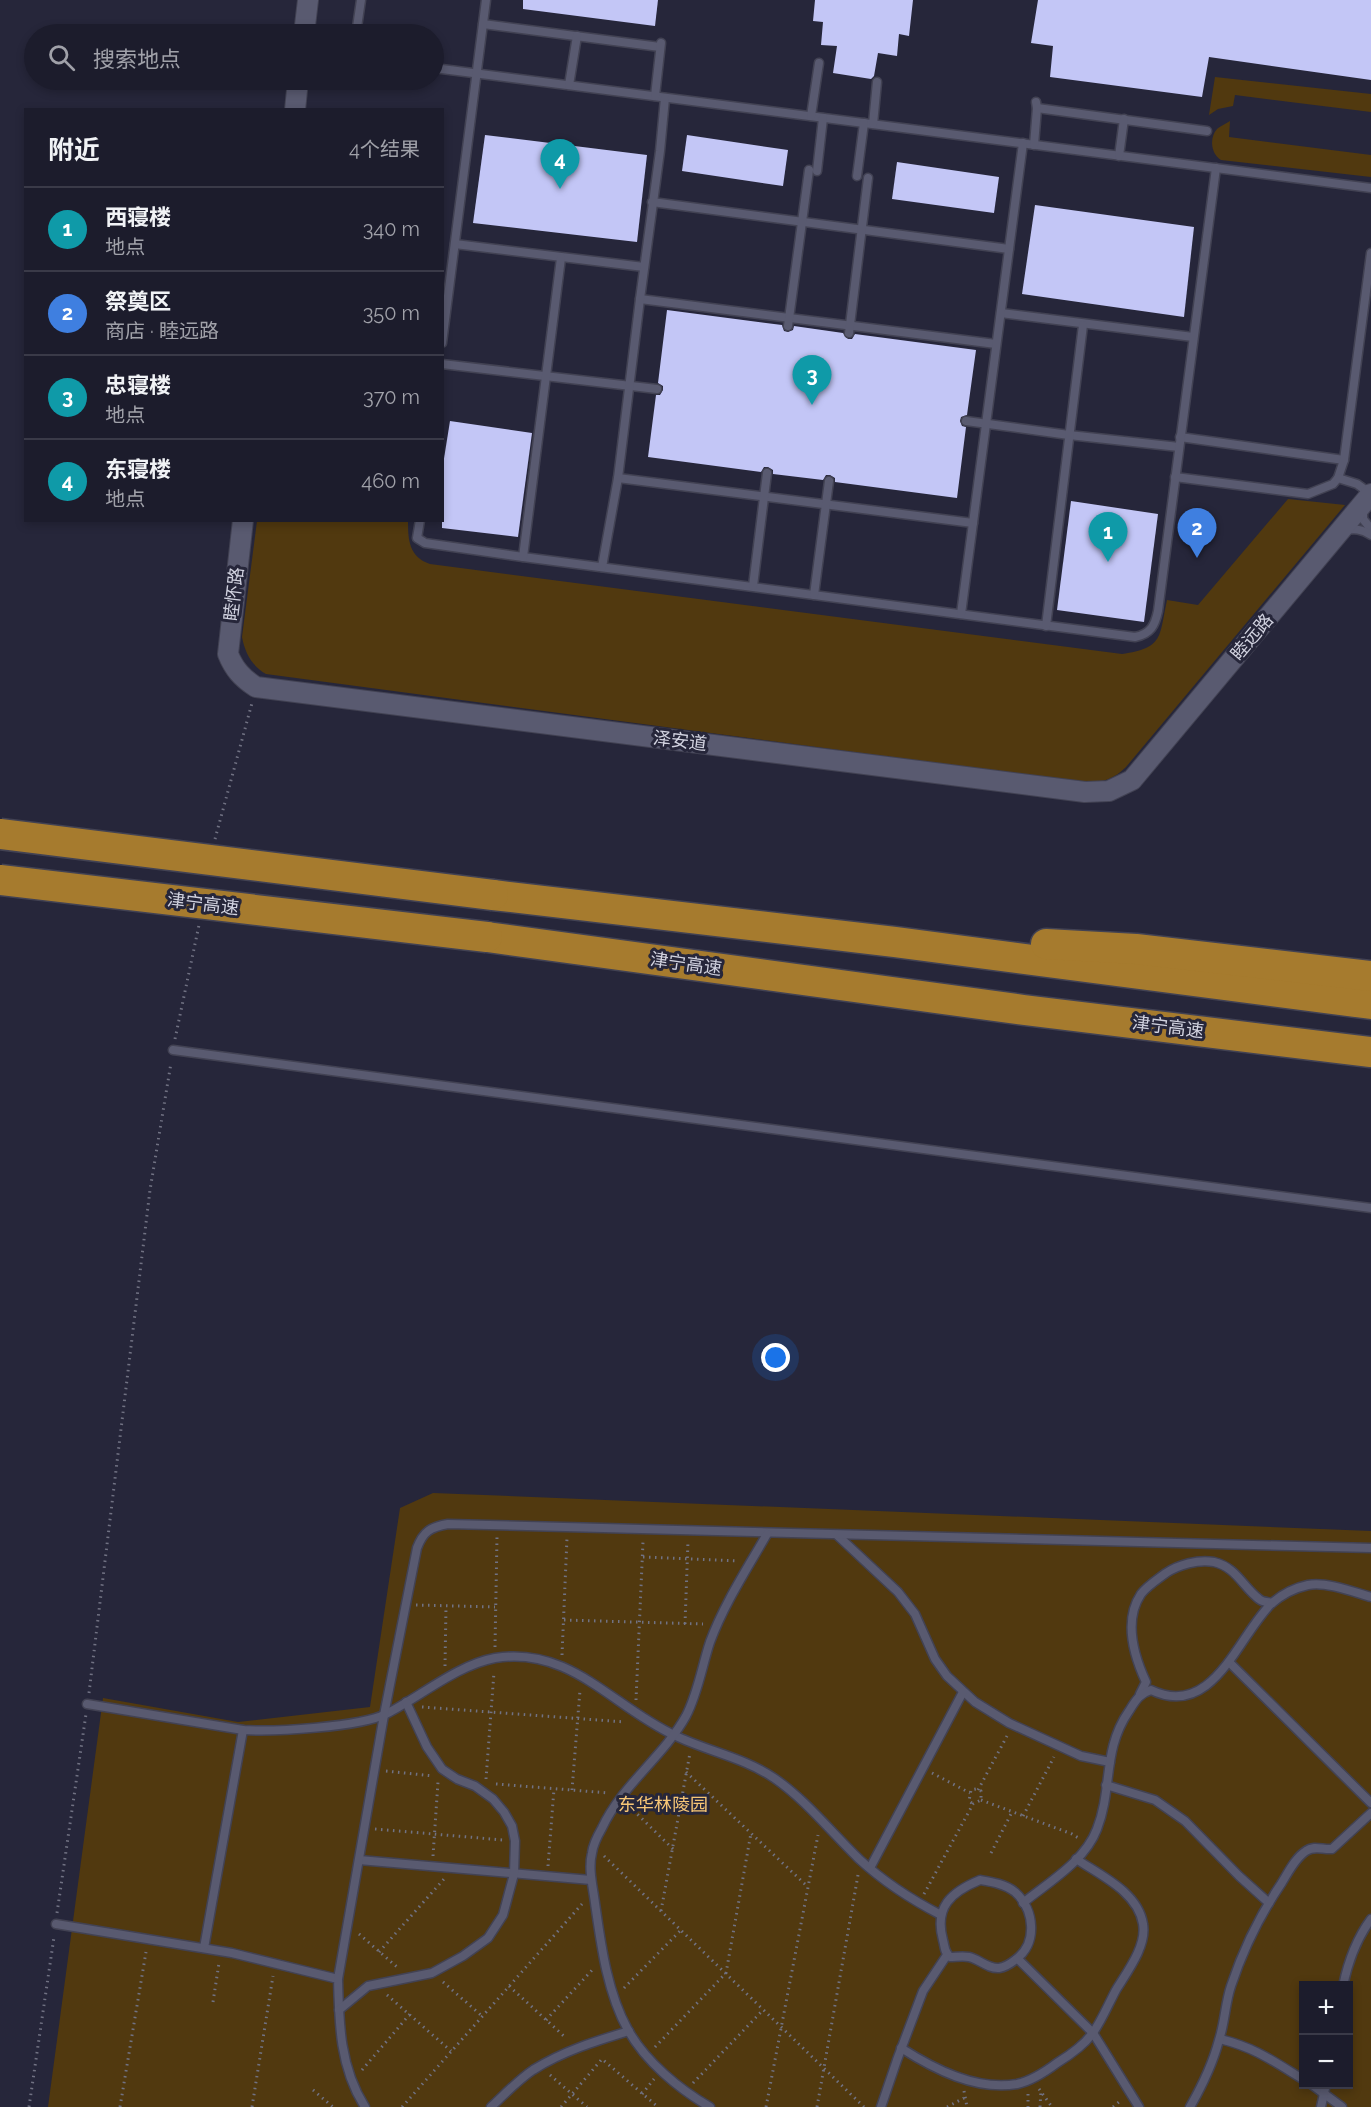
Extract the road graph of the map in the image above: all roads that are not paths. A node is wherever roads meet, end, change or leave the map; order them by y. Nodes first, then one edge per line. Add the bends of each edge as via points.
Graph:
1 (308, 0) edge
2 (361, 0) edge
3 (486, 0) edge
4 (305, 24) edge
5 (357, 24) edge
6 (483, 24) junction
7 (577, 36) junction
8 (819, 63) dead end
9 (444, 69) edge
10 (477, 73) junction
11 (878, 82) dead end
12 (569, 85) junction
13 (297, 90) edge
14 (655, 96) junction
15 (665, 98) junction
16 (294, 108) edge
17 (811, 116) junction
18 (823, 118) junction
19 (1124, 119) junction
20 (868, 123) junction
21 (1207, 131) dead end
22 (1023, 143) junction
23 (1034, 145) junction
24 (1119, 156) junction
25 (1216, 168) junction
26 (857, 176) dead end
27 (868, 178) dead end
28 (1371, 188) edge
29 (652, 202) junction
30 (802, 222) junction
31 (861, 229) junction
32 (455, 244) junction
33 (1009, 249) junction
34 (1371, 253) edge
35 (561, 258) junction
36 (644, 267) junction
37 (640, 299) junction
38 (1000, 313) junction
39 (789, 321) junction
40 (1083, 325) junction
41 (444, 328) edge
42 (849, 329) junction
43 (1193, 337) junction
44 (996, 344) junction
45 (444, 364) edge
46 (546, 376) junction
47 (630, 386) junction
48 (657, 389) dead end
49 (966, 421) dead end
50 (986, 423) junction
51 (1069, 435) junction
52 (1180, 442) junction
53 (1344, 460) junction
54 (767, 473) dead end
55 (1175, 477) junction
56 (618, 478) junction
57 (1338, 478) junction
58 (829, 481) dead end
59 (764, 497) junction
60 (1369, 497) edge
61 (825, 504) junction
62 (243, 522) edge
63 (420, 522) edge
64 (973, 523) junction
65 (1371, 528) edge
66 (1338, 534) junction
67 (1371, 535) edge
68 (524, 557) junction
69 (602, 567) junction
70 (753, 586) junction
71 (814, 595) junction
72 (961, 614) junction
73 (1046, 626) junction
74 (256, 687) joint
75 (1132, 780) joint
76 (0, 834) edge
77 (0, 880) edge
78 (895, 942) junction
79 (1371, 976) edge
80 (1371, 1004) edge
81 (1024, 1010) junction
82 (173, 1050) road end
83 (1371, 1052) edge
84 (1371, 1073) edge
85 (1371, 1208) edge
86 (767, 1534) junction
87 (837, 1535) junction
88 (1371, 1548) edge
89 (1371, 1597) edge
90 (1260, 1600) junction
91 (1272, 1603) junction
92 (1262, 1614) junction
93 (1229, 1662) junction
94 (1146, 1682) junction
95 (1151, 1690) junction
96 (963, 1692) junction
97 (1140, 1694) junction
98 (409, 1701) junction
99 (87, 1704) road end
100 (384, 1715) junction
101 (243, 1730) junction
102 (674, 1735) junction
103 (1110, 1762) junction
104 (1106, 1785) junction
105 (1371, 1803) edge
106 (1371, 1813) edge
107 (1076, 1859) junction
108 (359, 1860) junction
109 (870, 1868) junction
110 (514, 1874) junction
111 (591, 1880) junction
112 (1023, 1903) junction
113 (1269, 1903) junction
114 (941, 1915) junction
115 (1371, 1918) edge
116 (56, 1924) road end
117 (204, 1948) junction
118 (947, 1955) junction
119 (1018, 1959) junction
120 (338, 1979) junction
121 (1344, 1981) edge
122 (339, 2010) junction
123 (629, 2031) junction
124 (1093, 2033) junction
125 (1220, 2039) junction
126 (901, 2048) junction
127 (1299, 2077) edge
128 (1325, 2089) edge
129 (365, 2107) edge
130 (491, 2107) edge
131 (710, 2107) edge
132 (881, 2107) edge
133 (1139, 2107) edge
134 (1190, 2107) edge
135 (1321, 2107) edge
136 (1342, 2107) edge

1 - 4 street
2 - 5 lane
3 - 6 lane
6 - 7 lane
6 - 10 lane
7 - 12 lane
7 - 14 lane via 660,45
8 - 17 lane
9 - 10 lane
10 - 12 lane
10 - 32 lane
11 - 20 lane
12 - 14 lane
13 - 16 street
14 - 15 lane
15 - 17 lane
15 - 29 lane
17 - 18 lane
18 - 20 lane
18 - 30 lane
19 - 21 lane
19 - 23 lane via 1037,105
19 - 24 lane
20 - 22 lane
20 - 26 lane
22 - 23 lane
22 - 33 lane
23 - 24 lane
24 - 25 lane
25 - 28 lane
25 - 43 lane
27 - 31 lane
29 - 30 lane
29 - 36 lane
30 - 31 lane
30 - 39 lane
31 - 33 lane
31 - 42 lane
32 - 35 lane
32 - 41 lane
33 - 38 lane
34 - 53 lane
35 - 36 lane
35 - 46 lane
36 - 37 lane
37 - 39 lane
37 - 47 lane
38 - 40 lane
38 - 44 lane
39 - 42 lane
40 - 43 lane
40 - 51 lane
42 - 44 lane
43 - 52 lane
44 - 50 lane
45 - 46 lane
46 - 47 lane
46 - 68 lane
47 - 48 lane
47 - 56 lane
49 - 50 lane
50 - 51 lane
50 - 64 lane
51 - 52 lane
51 - 73 lane
52 - 53 lane
52 - 55 lane
53 - 57 lane
54 - 59 lane
55 - 57 lane via 1308,494
55 - 73 lane via 1158,610 1152,629 1135,637
56 - 59 lane
56 - 69 lane
57 - 60 lane via 1357,484
58 - 61 lane
59 - 61 lane
59 - 70 lane
60 - 65 lane via 1363,519
60 - 66 street, 睦远路
61 - 64 lane
61 - 71 lane
62 - 74 street, 睦怀路 via 228,654 245,680
63 - 68 lane via 417,538 425,543
64 - 72 lane
66 - 67 lane via 1359,529
66 - 75 street, 睦远路
68 - 69 lane
69 - 70 lane
70 - 71 lane
71 - 72 lane
72 - 73 lane
74 - 75 street, 泽安道 via 1085,792 1109,791
76 - 78 highway, bridge
77 - 81 highway, 津宁高速, bridge via 487,937
78 - 79 highway via 1136,949
78 - 80 highway
81 - 83 highway, 津宁高速
81 - 84 highway
82 - 85 lane
86 - 87 lane
86 - 100 lane via 448,1524 428,1529 417,1548
86 - 102 lane via 718,1624 687,1713
87 - 88 lane
87 - 96 lane via 898,1592 915,1614 946,1676
89 - 91 lane via 1310,1584
90 - 91 lane
90 - 92 lane
90 - 94 lane via 1231,1569 1214,1562 1180,1565 1167,1572 1141,1595 1135,1610 1132,1646
91 - 92 lane
92 - 93 lane
93 - 95 lane via 1192,1694 1171,1696
93 - 105 lane
94 - 95 lane
94 - 97 lane
95 - 97 lane
96 - 103 lane via 1013,1724 1081,1755
96 - 109 lane
97 - 103 lane via 1119,1725
98 - 100 lane
98 - 102 lane via 477,1664 495,1658 531,1658 562,1665
98 - 110 lane via 435,1761 449,1774 493,1799 504,1812 515,1841
99 - 101 lane
100 - 101 lane via 322,1726
100 - 108 lane
101 - 117 lane
102 - 109 lane via 772,1777
102 - 111 lane via 622,1796 601,1829 592,1854
103 - 104 lane
104 - 107 lane via 1097,1829
104 - 113 lane via 1155,1800 1185,1821
106 - 113 lane via 1332,1849 1306,1850
107 - 112 lane
107 - 124 lane via 1130,1897 1144,1924 1143,1939
108 - 110 lane
108 - 120 lane
109 - 114 lane
110 - 111 lane
110 - 122 lane via 503,1915 488,1938 432,1973 368,1986
111 - 123 lane via 604,1957
112 - 114 lane via 1005,1886 980,1880 958,1891
112 - 119 lane via 1032,1940
113 - 125 lane via 1230,1987
114 - 118 lane via 940,1931
115 - 121 lane via 1354,1949
116 - 117 lane
117 - 120 lane
118 - 119 lane via 970,1957 997,1968
118 - 126 lane via 923,1991
119 - 124 lane
120 - 122 lane
122 - 129 lane via 344,2056 351,2082
123 - 130 lane via 577,2048 540,2066
123 - 131 lane via 685,2091
124 - 126 lane via 1069,2056 1017,2084 967,2080
124 - 133 lane
125 - 127 lane via 1244,2045
125 - 134 lane
126 - 132 lane
128 - 135 lane
128 - 136 lane

